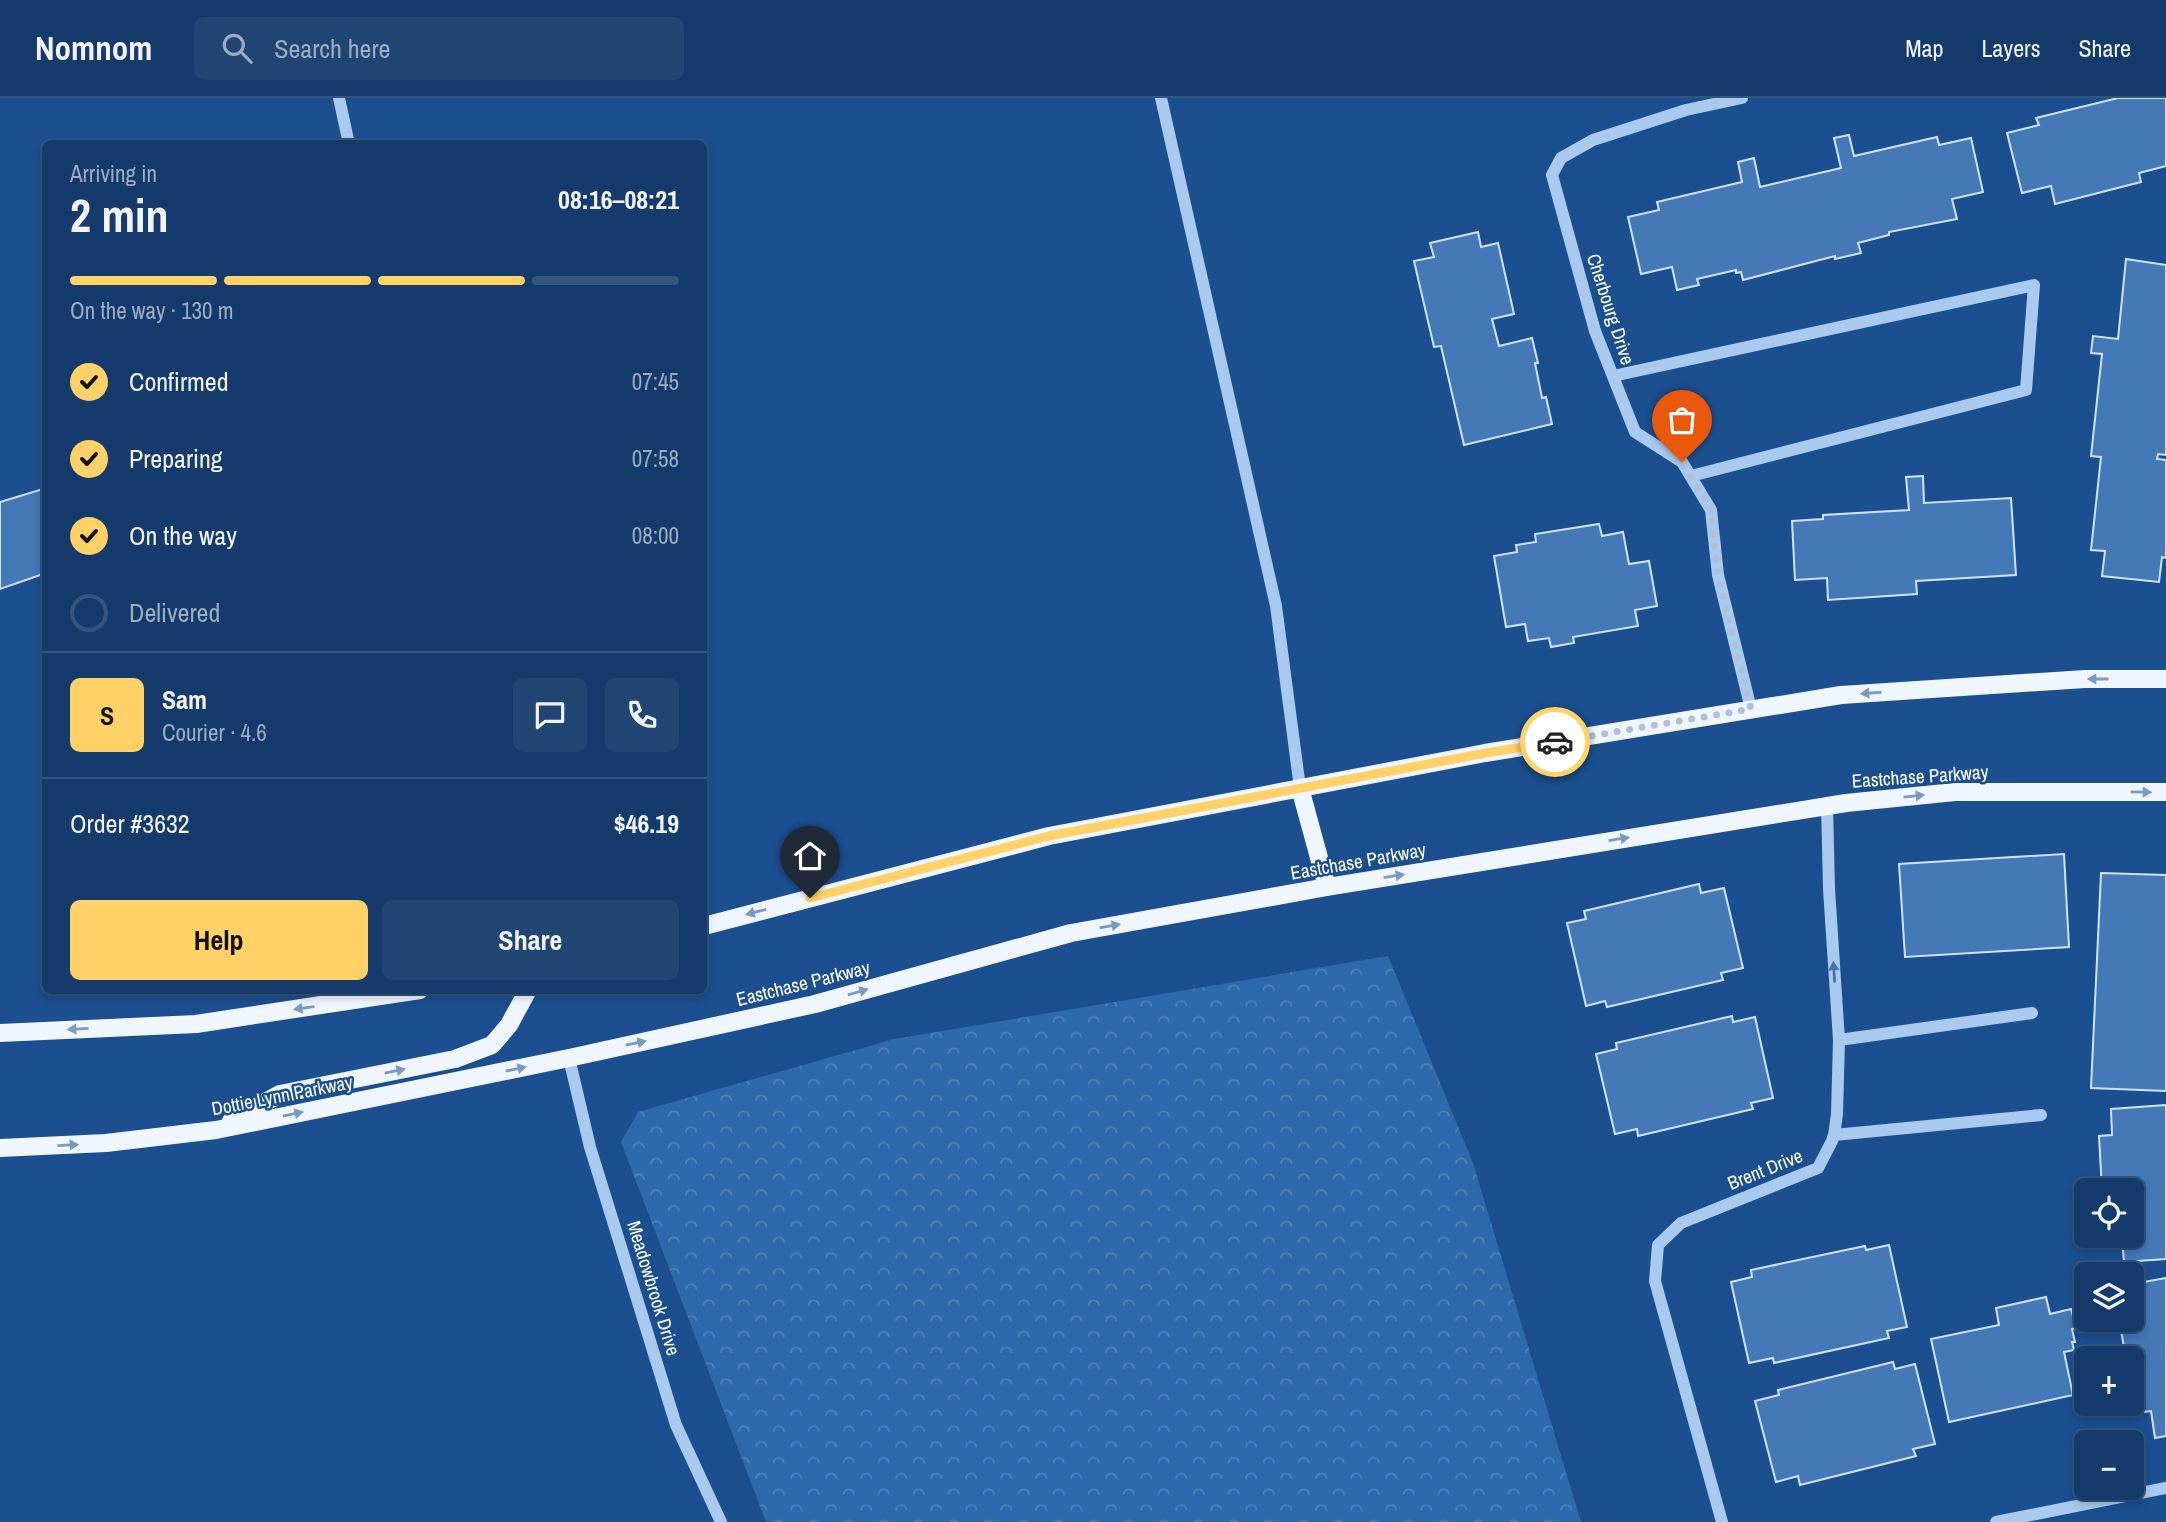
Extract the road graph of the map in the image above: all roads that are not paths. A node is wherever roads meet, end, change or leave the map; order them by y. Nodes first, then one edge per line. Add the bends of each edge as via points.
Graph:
1 (339, 98) edge
2 (1161, 98) edge
3 (1742, 98) edge
4 (348, 140) edge
5 (1613, 376) junction
6 (1691, 476) junction
7 (2166, 679) edge
8 (1751, 709) junction
9 (1300, 788) junction
10 (2166, 792) edge
11 (1827, 805) junction
12 (1327, 887) junction
13 (707, 925) edge
14 (394, 994) edge
15 (526, 994) edge
16 (2032, 1013) dead end
17 (0, 1033) edge
18 (1839, 1040) junction
19 (569, 1058) junction
20 (2040, 1115) dead end
21 (216, 1130) junction
22 (1834, 1135) junction
23 (0, 1148) edge
24 (2166, 1488) edge
25 (721, 1522) edge
26 (1722, 1522) edge
27 (1996, 1522) edge

1 - 4 street
2 - 9 street via 1276,606
3 - 5 street, Cherbourg Drive via 1686,110 1593,140 1561,158 1552,175 1595,331
5 - 6 street, Cherbourg Drive via 1635,432 1682,462
5 - 6 street via 2034,285 2026,390
6 - 8 street, Cherbourg Drive via 1711,510 1718,575
7 -> 8 main road via 2085,679 1841,695
8 - 9 main road
9 - 12 main road
9 -> 13 main road via 1049,836
11 -> 10 main road, Eastchase Parkway via 1955,792
12 -> 11 main road, Eastchase Parkway
18 -> 11 street, Brent Drive
19 -> 12 main road, Eastchase Parkway via 815,1004 1071,933
14 -> 17 main road via 196,1024
21 -> 15 main road via 280,1094 455,1059 492,1045
16 - 18 street
18 - 22 street, Brent Drive
21 -> 19 main road, Dottie Lynn Parkway
19 - 25 street, Meadowbrook Drive via 590,1147 676,1425
20 - 22 street
23 -> 21 main road, Dottie Lynn Parkway via 106,1143
22 - 26 street, Brent Drive via 1818,1168 1681,1223 1658,1245 1655,1280
24 - 27 street

